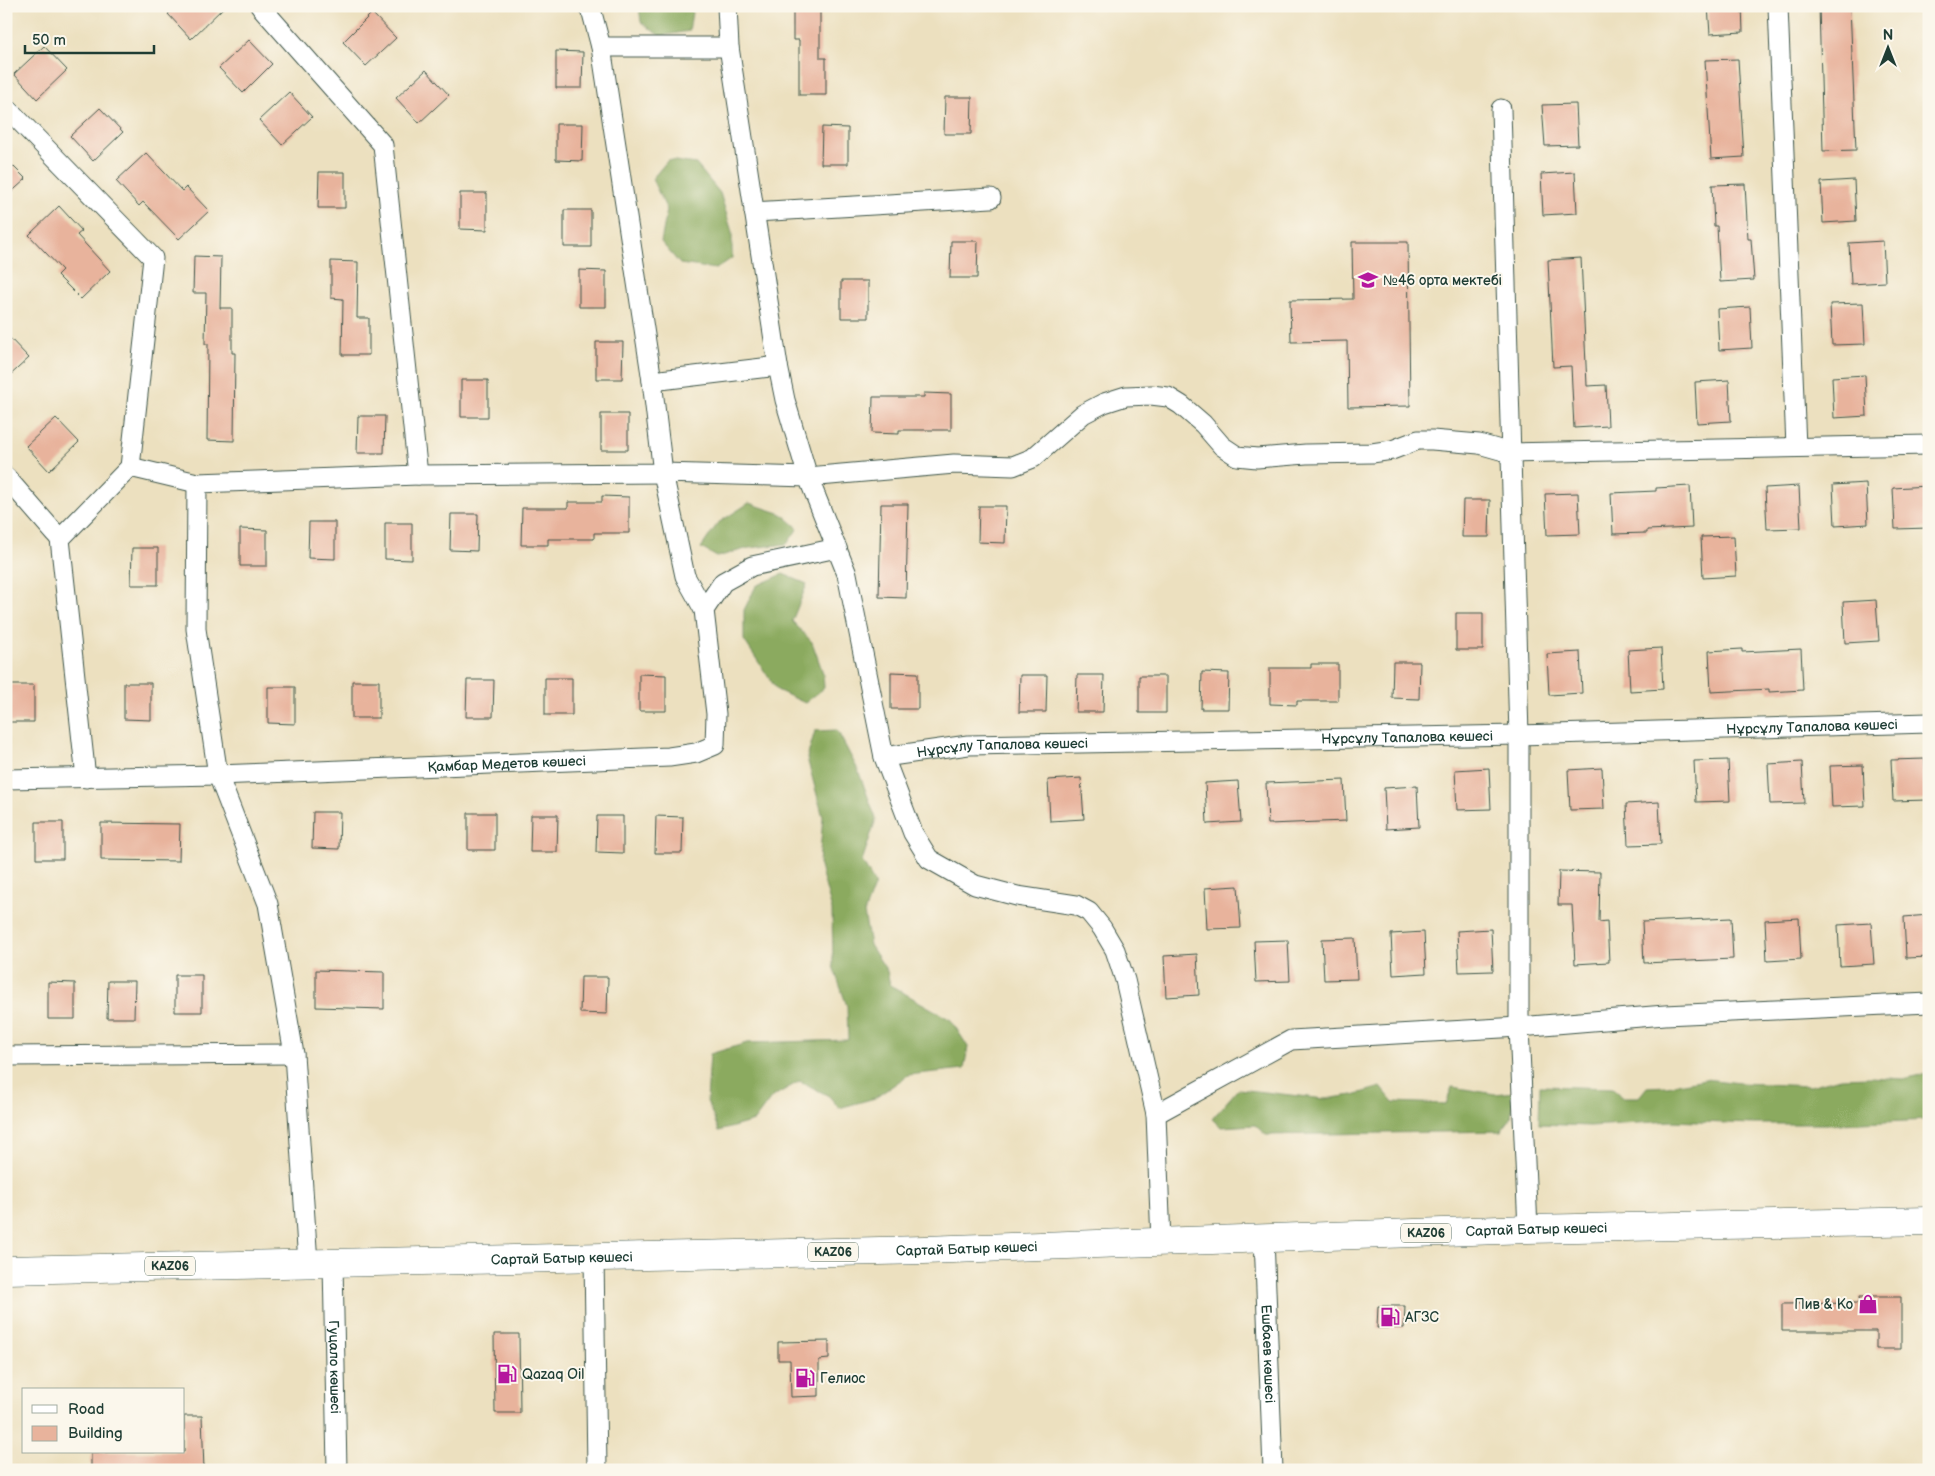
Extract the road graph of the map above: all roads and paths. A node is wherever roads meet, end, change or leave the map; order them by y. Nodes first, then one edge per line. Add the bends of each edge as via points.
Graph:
1 (260, 6) edge
2 (587, 6) edge
3 (727, 6) edge
4 (1778, 6) edge
5 (601, 47) junction
6 (728, 47) junction
7 (6, 107) edge
8 (1501, 109) dead end
9 (991, 198) dead end
10 (754, 212) junction
11 (778, 366) junction
12 (652, 382) junction
13 (1929, 445) edge
14 (1796, 447) junction
15 (1511, 453) junction
16 (130, 467) junction
17 (663, 473) junction
18 (418, 474) junction
19 (6, 477) edge
20 (808, 477) junction
21 (197, 483) junction
22 (60, 539) junction
23 (837, 548) junction
24 (704, 610) junction
25 (1929, 723) edge
26 (1518, 735) junction
27 (884, 757) junction
28 (218, 775) junction
29 (86, 778) junction
30 (6, 779) edge
31 (1929, 1003) edge
32 (1519, 1027) junction
33 (294, 1054) junction
34 (6, 1056) edge
35 (1156, 1114) junction
36 (1929, 1221) edge
37 (1528, 1230) junction
38 (1264, 1238) junction
39 (1161, 1242) junction
40 (594, 1256) junction
41 (321, 1263) junction
42 (6, 1270) edge
43 (337, 1470) edge
44 (597, 1470) edge
45 (1274, 1470) edge

1 - 18 street via 383,145
2 - 5 street
3 - 6 street
4 - 14 street
5 - 6 street
5 - 12 street
6 - 10 street
7 - 16 street via 153,258
8 - 15 street
9 - 10 street
10 - 11 street
11 - 12 street
11 - 20 street
12 - 17 street
13 - 14 street
14 - 15 street
15 - 20 street via 1480,444 1418,440 1392,450 1372,453 1237,456 1222,446 1181,405 1168,397 1150,395 1126,396 1104,403 1083,414 1033,458 1014,466 954,464
15 - 26 street
16 - 21 street
16 - 22 street
17 - 18 street
17 - 20 street
17 - 24 street via 685,576
18 - 21 street
19 - 22 street
20 - 23 street
21 - 28 street, Гуцало көшесі via 196,629
22 - 29 street
23 - 24 street via 752,566 723,582
23 - 27 street via 846,574
24 - 28 street, Қамбар Медетов көшесі via 716,714 715,745 696,753 669,757
25 - 26 street, Нұрсұлу Тапалова көшесі
26 - 27 street, Нұрсұлу Тапалова көшесі via 968,746
26 - 32 street
27 - 35 street via 913,833 929,859 975,885 1017,896 1076,905 1095,918 1114,950 1125,980
28 - 29 street, Қамбар Медетов көшесі
28 - 33 street, Гуцало көшесі via 268,904
29 - 30 street, Қамбар Медетов көшесі
31 - 32 street via 1666,1015
32 - 35 street via 1291,1040
32 - 37 street
33 - 34 street
33 - 41 street, Гуцало көшесі
35 - 39 street
36 - 37 highway, Сартай Батыр көшесі / KАZ06
37 - 38 highway, Сартай Батыр көшесі / KАZ06
38 - 39 highway, Сартай Батыр көшесі / KАZ06
38 - 45 street, Ешбаев көшесі
39 - 40 highway, Сартай Батыр көшесі / KАZ06
40 - 41 highway, Сартай Батыр көшесі / KАZ06
40 - 44 street
41 - 42 highway, Сартай Батыр көшесі / KАZ06
41 - 43 street, Гуцало көшесі

